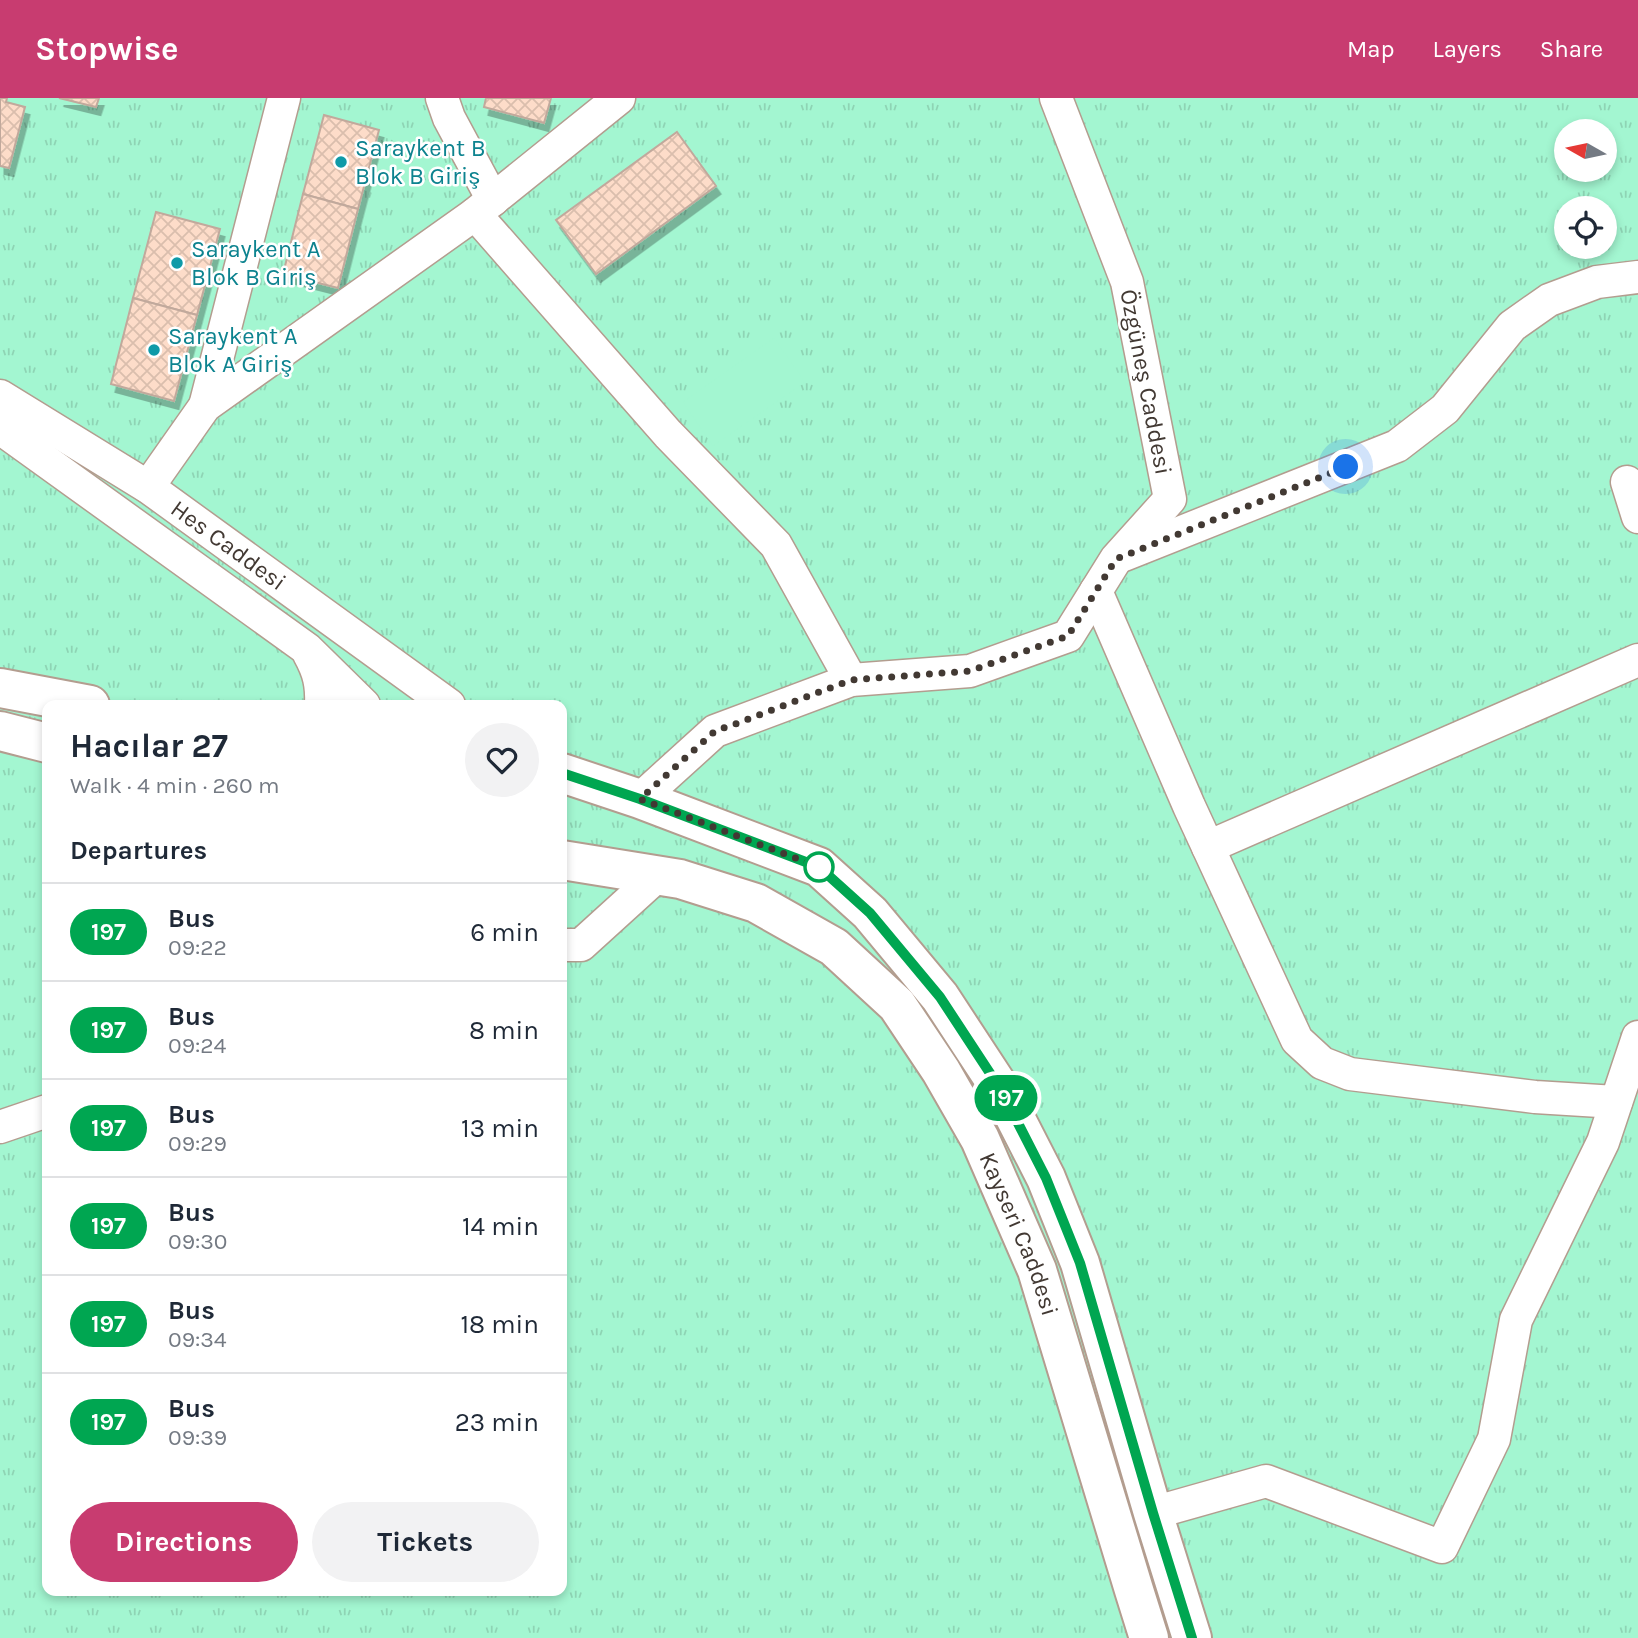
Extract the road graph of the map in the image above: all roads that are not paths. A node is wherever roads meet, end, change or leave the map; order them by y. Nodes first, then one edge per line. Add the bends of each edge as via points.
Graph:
1 (284, 98) edge
2 (442, 98) edge
3 (619, 98) edge
4 (1056, 98) edge
5 (484, 207) junction
6 (1638, 278) edge
7 (0, 396) edge
8 (205, 406) junction
9 (0, 428) edge
10 (1627, 482) dead end
11 (148, 487) junction
12 (1638, 517) edge
13 (1116, 559) junction
14 (1096, 591) junction
15 (307, 649) junction
16 (1638, 660) edge
17 (851, 680) junction
18 (0, 688) edge
19 (64, 700) edge
20 (321, 700) edge
21 (359, 700) edge
22 (442, 700) edge
23 (0, 732) edge
24 (42, 742) edge
25 (567, 775) edge
26 (640, 799) junction
27 (1208, 848) junction
28 (567, 861) edge
29 (657, 876) junction
30 (567, 945) edge
31 (1638, 1037) edge
32 (1616, 1102) junction
33 (42, 1113) edge
34 (0, 1127) edge
35 (1153, 1513) junction
36 (1149, 1638) edge
37 (1192, 1638) edge

1 - 8 street
2 - 5 street
3 - 5 street
4 - 13 street, Özgüneş Caddesi via 1127,282 1170,499
5 - 8 street
5 - 17 street via 668,434 776,545
6 - 13 street via 1597,282 1540,306 1512,326 1445,408 1397,446
7 - 11 street, Hes Caddesi
8 - 11 street
9 - 15 street, Hes Caddesi
10 - 12 street
11 - 22 street, Hes Caddesi
13 - 14 street, Özgüneş Caddesi
14 - 17 street, Özgüneş Caddesi via 1068,636 970,671
14 - 27 street
15 - 20 street via 318,670
15 - 21 street, Hes Caddesi
16 - 27 street
17 - 26 street, Özgüneş Caddesi via 715,731
18 - 19 main road
23 - 24 main road
25 - 26 main road, Kayseri Caddesi
26 - 35 main road, Kayseri Caddesi via 819,867 870,913 940,997 1001,1090 1046,1178 1080,1263
27 - 32 street via 1297,1040 1322,1063 1350,1073 1535,1097
28 - 29 main road, Kayseri Caddesi
29 - 30 street via 581,945
29 - 36 main road, Kayseri Caddesi via 756,903 834,947 897,1005 941,1071 980,1139 1037,1270
31 - 32 street
32 - 35 street via 1603,1142 1516,1320 1494,1439 1442,1547 1266,1481
33 - 34 street
35 - 37 main road, Kayseri Caddesi

